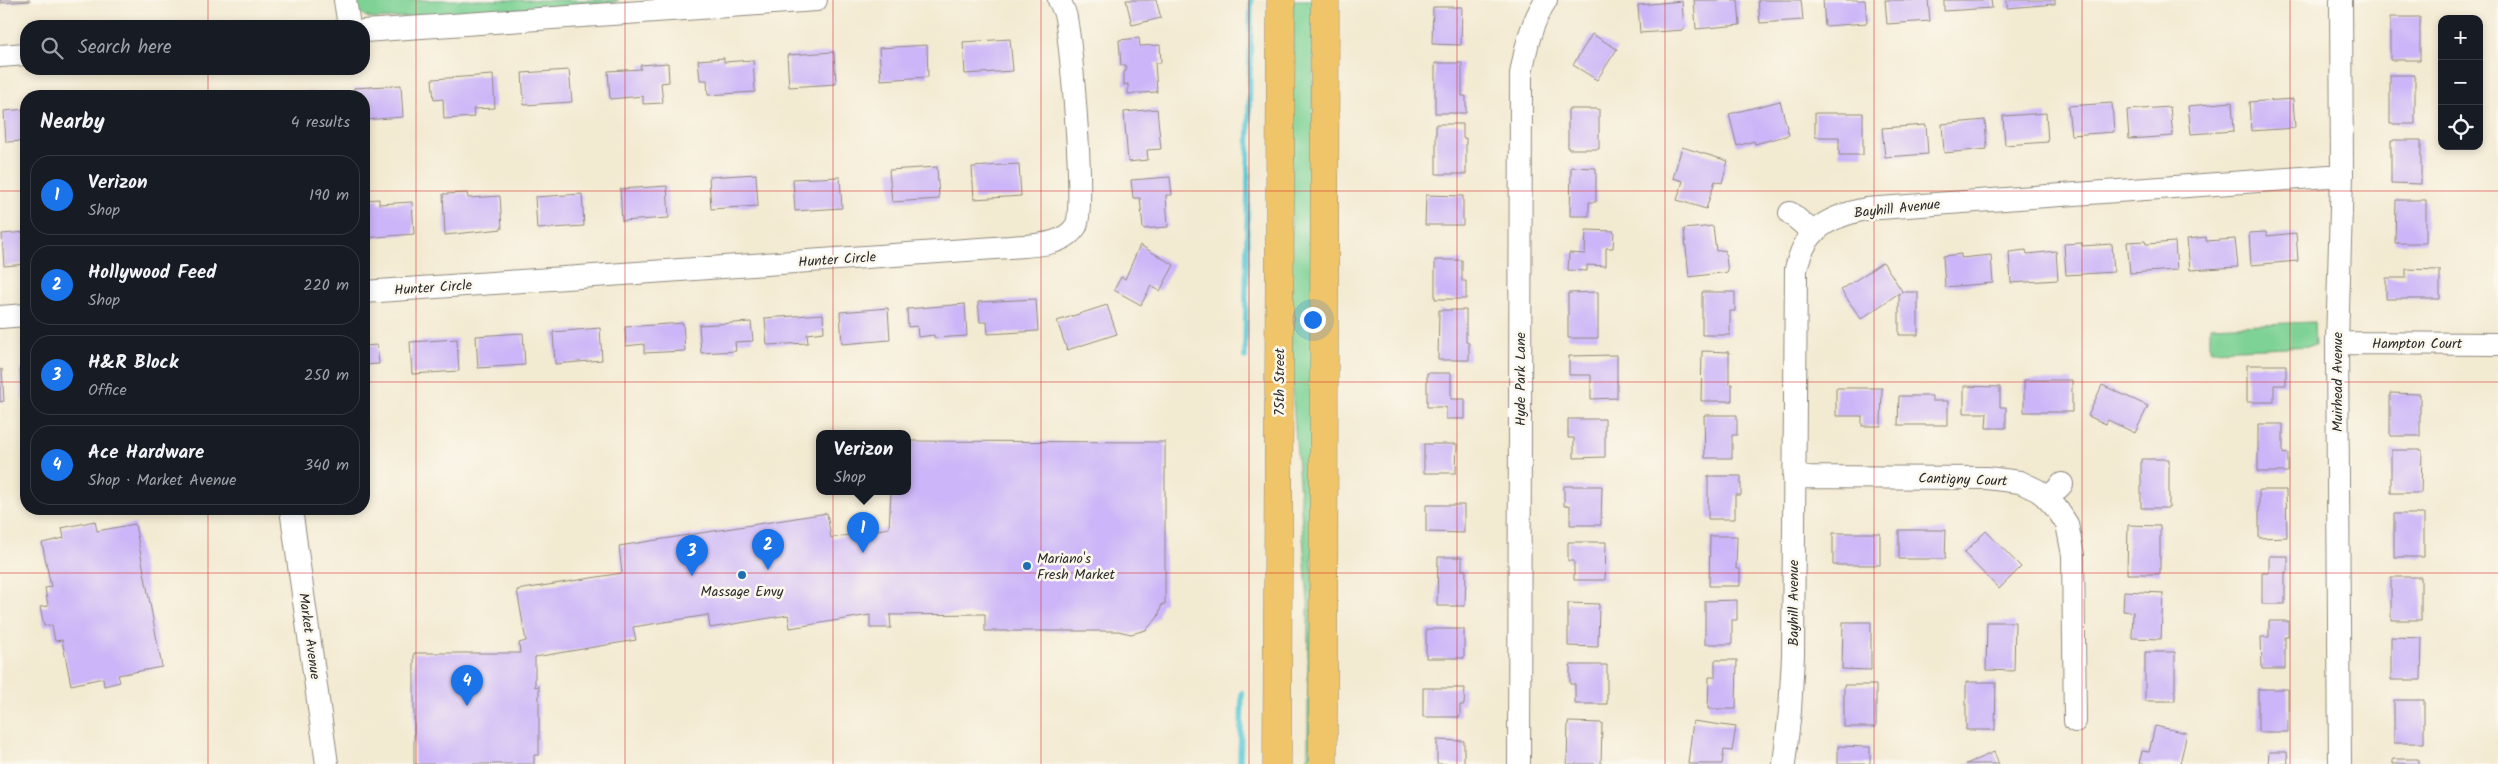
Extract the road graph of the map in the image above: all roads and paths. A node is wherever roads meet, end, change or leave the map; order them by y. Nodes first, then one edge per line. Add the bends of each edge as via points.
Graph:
1 (345, 0) edge
2 (816, 0) edge
3 (1059, 0) edge
4 (1281, 0) edge
5 (1325, 0) edge
6 (1546, 0) edge
7 (2341, 0) edge
8 (645, 6) edge
9 (348, 20) edge
10 (370, 30) edge
11 (20, 54) edge
12 (0, 56) edge
13 (2342, 175) junction
14 (1790, 213) dead end
15 (1814, 233) junction
16 (370, 292) edge
17 (20, 315) edge
18 (0, 317) edge
19 (2337, 342) junction
20 (2498, 344) edge
21 (1794, 477) junction
22 (292, 515) edge
23 (2075, 720) dead end
24 (327, 764) edge
25 (1278, 764) edge
26 (1323, 764) edge
27 (1519, 764) edge
28 (1784, 764) edge
29 (2340, 764) edge

1 - 9 street
2 - 8 street
3 - 16 street, Hunter Circle via 1066,15 1071,56 1080,197 1076,226 1064,238 1009,247
4 - 25 main road, 75th Street
5 - 26 main road
6 - 27 street, Hyde Park Lane via 1526,45 1521,82
7 - 13 street, Muirhead Avenue
8 - 10 street
11 - 12 street
13 - 15 street, Bayhill Avenue via 1866,208 1832,218
13 - 19 street, Muirhead Avenue
14 - 15 street
15 - 21 street, Bayhill Avenue via 1802,249 1796,269
17 - 18 street
19 - 20 street, Hampton Court
19 - 29 street, Muirhead Avenue
21 - 23 street, Cantigny Court via 1987,478 2055,492 2067,524 2073,555
21 - 28 street, Bayhill Avenue via 1793,656
22 - 24 street, Market Avenue

